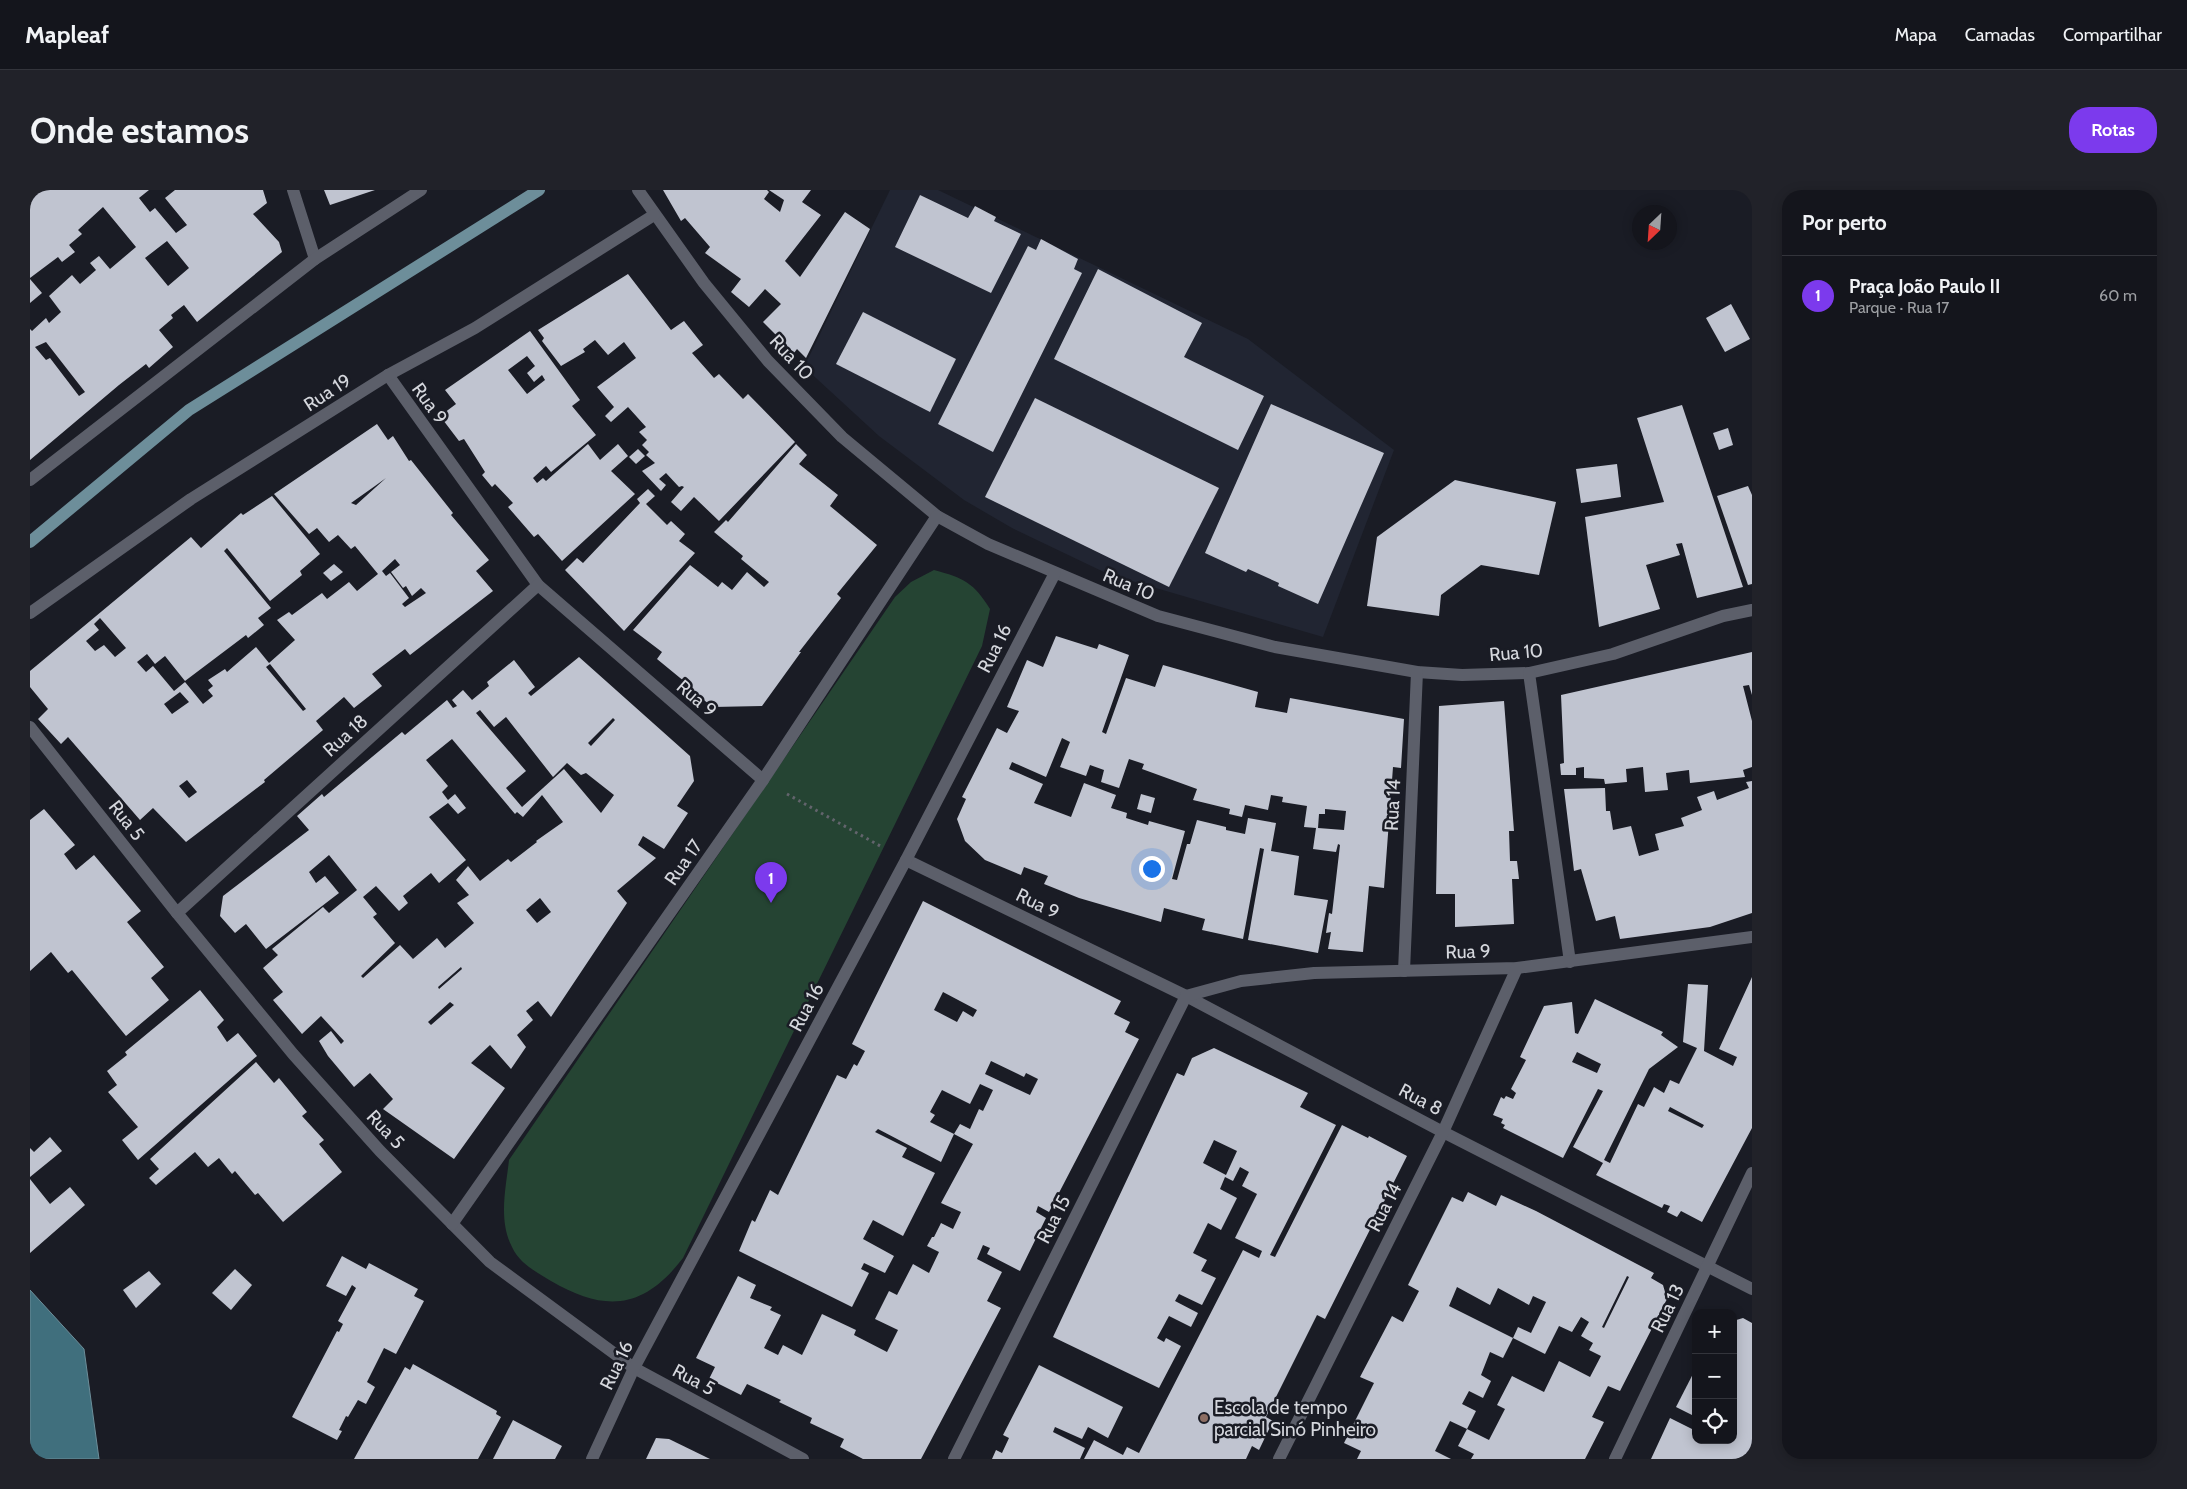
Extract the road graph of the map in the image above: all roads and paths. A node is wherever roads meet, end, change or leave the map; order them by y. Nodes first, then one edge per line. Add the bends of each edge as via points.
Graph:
1 (293, 190) edge
2 (421, 190) edge
3 (638, 190) edge
4 (654, 215) junction
5 (315, 259) junction
6 (388, 376) junction
7 (30, 480) edge
8 (936, 516) junction
9 (1055, 572) junction
10 (538, 585) junction
11 (1752, 610) edge
12 (30, 614) edge
13 (1417, 672) junction
14 (1529, 674) junction
15 (30, 727) edge
16 (763, 780) junction
17 (906, 860) junction
18 (177, 913) junction
19 (1752, 937) edge
20 (1072, 941) joint
21 (1570, 962) junction
22 (1517, 968) junction
23 (1404, 971) junction
24 (1186, 996) junction
25 (1443, 1132) junction
26 (1752, 1173) edge
27 (452, 1224) junction
28 (1708, 1267) junction
29 (1752, 1289) edge
30 (634, 1368) junction
31 (592, 1459) edge
32 (803, 1459) edge
33 (954, 1459) edge
34 (1279, 1459) edge
35 (1615, 1459) edge

1 - 5 street
2 - 5 street
3 - 4 street, Rua 10
4 - 6 street, Rua 19 via 475,328
4 - 8 street, Rua 10 via 768,361 842,437
5 - 7 street
6 - 10 street, Rua 9
6 - 12 street, Rua 19 via 191,499
8 - 9 street, Rua 10 via 988,544
8 - 16 street, Rua 17
9 - 13 street, Rua 10 via 1158,616 1275,647
9 - 17 street, Rua 16
10 - 16 street, Rua 9
10 - 18 street, Rua 18
11 - 14 street, Rua 10 via 1723,616 1613,654
13 - 14 street, Rua 10
13 - 23 street, Rua 14
14 - 21 street
15 - 18 street, Rua 5
16 - 17 path
16 - 27 street, Rua 17
17 - 20 street, Rua 9
17 - 30 street, Rua 16
18 - 27 street, Rua 5 via 294,1054 380,1151
19 - 21 street, Rua 9
20 - 24 street, Rua 8
21 - 22 street, Rua 9
22 - 23 street, Rua 9
22 - 25 street, Rua 14
23 - 24 street, Rua 9 via 1314,972 1241,981
24 - 25 street, Rua 8
24 - 33 street, Rua 15
25 - 28 street, Rua 8
25 - 34 street, Rua 14
26 - 28 street, Rua 13
27 - 30 street, Rua 5 via 490,1262
28 - 29 street, Rua 8
28 - 35 street, Rua 13
30 - 31 street, Rua 16
30 - 32 street, Rua 5

